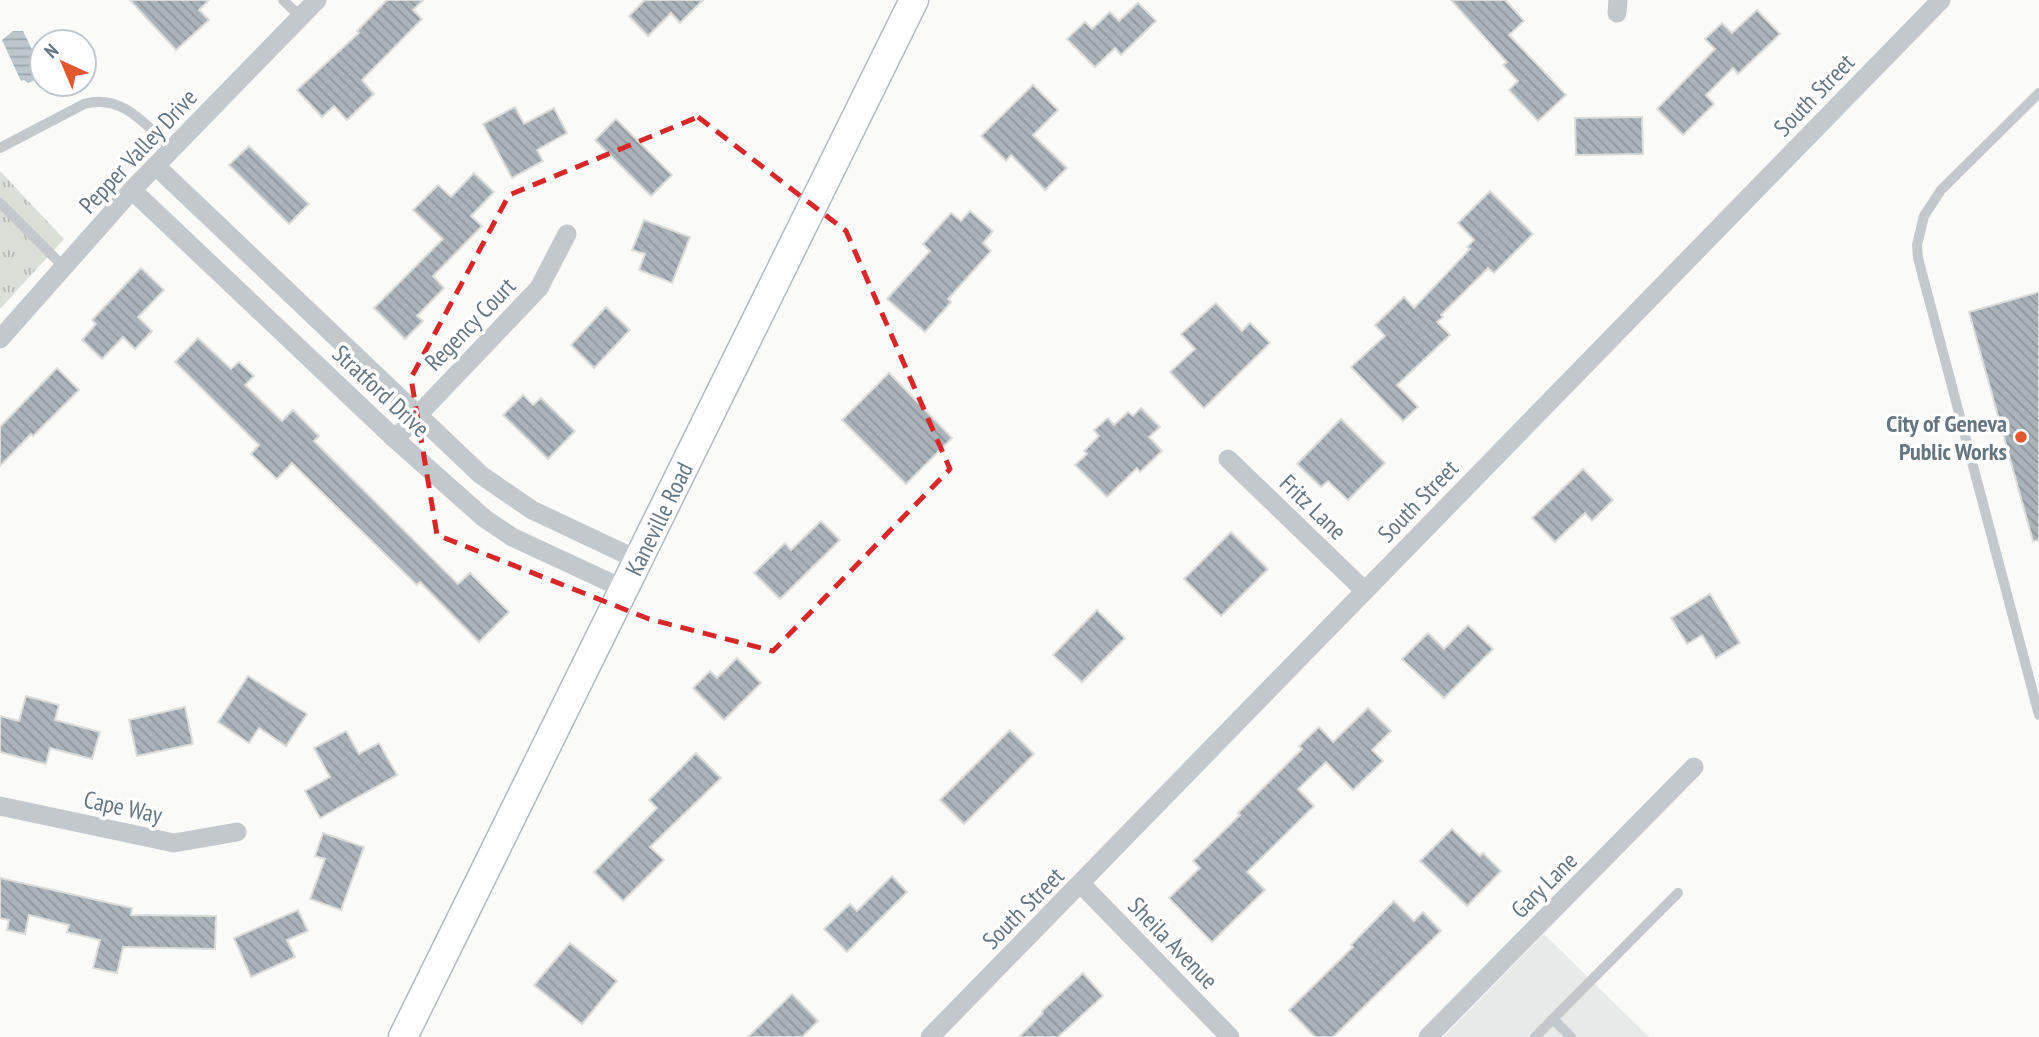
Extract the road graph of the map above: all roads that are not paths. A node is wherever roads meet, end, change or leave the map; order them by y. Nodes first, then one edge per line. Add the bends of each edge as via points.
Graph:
1 (283, 0) edge
2 (317, 0) edge
3 (914, 0) edge
4 (1941, 0) edge
5 (300, 17) junction
6 (2039, 93) edge
7 (0, 148) edge
8 (172, 149) junction
9 (156, 166) junction
10 (132, 190) junction
11 (0, 203) edge
12 (567, 234) dead end
13 (64, 267) junction
14 (0, 339) edge
15 (417, 415) junction
16 (395, 439) junction
17 (1228, 458) dead end
18 (638, 561) junction
19 (624, 590) junction
20 (1365, 592) junction
21 (2039, 715) edge
22 (1694, 767) dead end
23 (0, 806) edge
24 (237, 832) dead end
25 (1081, 884) junction
26 (1678, 894) dead end
27 (1553, 1019) junction
28 (403, 1037) edge
29 (930, 1037) edge
30 (1230, 1037) edge
31 (1428, 1037) edge
32 (1535, 1037) edge
33 (1570, 1037) edge

1 - 5 lane
2 - 5 street, Pepper Valley Drive
3 - 18 main road, Kaneville Road
4 - 20 street, South Street
5 - 8 street, Pepper Valley Drive
6 - 21 lane via 1941,190 1924,216 1917,245
7 - 8 lane via 98,100 121,106
8 - 9 street, Pepper Valley Drive
9 - 10 street, Pepper Valley Drive
9 - 15 street, Stratford Drive
10 - 13 street, Pepper Valley Drive
10 - 16 street, Stratford Drive
11 - 13 lane
12 - 15 street, Regency Court via 540,288
13 - 14 street, Pepper Valley Drive
15 - 16 street, Regency Court
15 - 18 street, Stratford Drive via 508,495
16 - 19 street, Stratford Drive via 512,537
17 - 20 street, Fritz Lane
18 - 19 main road, Kaneville Road
19 - 28 main road, Kaneville Road
20 - 25 street, South Street
22 - 31 street, Gary Lane
23 - 24 street, Cape Way via 174,843
25 - 29 street, South Street
25 - 30 street, Sheila Avenue
26 - 27 lane
27 - 32 lane
27 - 33 lane

